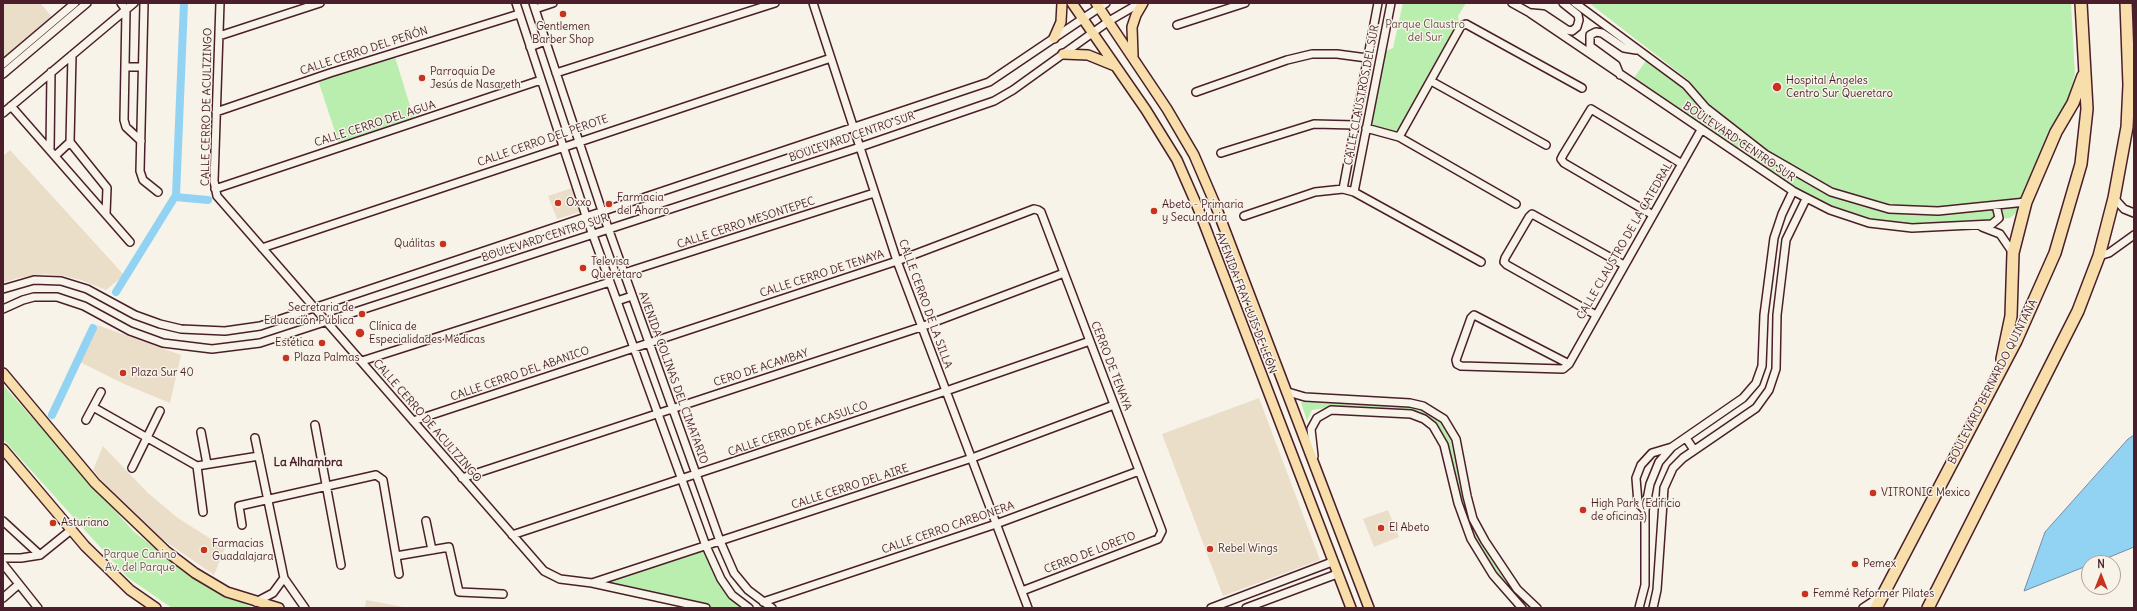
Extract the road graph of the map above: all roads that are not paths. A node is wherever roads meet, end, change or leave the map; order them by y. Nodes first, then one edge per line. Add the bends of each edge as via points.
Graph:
1 (121, 3) edge
2 (134, 3) edge
3 (144, 3) edge
4 (220, 3) edge
5 (320, 3) edge
6 (516, 3) edge
7 (553, 3) edge
8 (775, 3) edge
9 (813, 3) edge
10 (1062, 3) edge
11 (1072, 3) edge
12 (1140, 3) edge
13 (1143, 3) edge
14 (1245, 3) edge
15 (1378, 3) edge
16 (1391, 3) edge
17 (1512, 3) edge
18 (1563, 3) edge
19 (1575, 3) edge
20 (2081, 3) edge
21 (2126, 3) edge
22 (73, 4) edge
23 (1100, 4) edge
24 (83, 6) edge
25 (534, 6) edge
26 (126, 10) junction
27 (1530, 13) junction
28 (519, 14) junction
29 (1083, 18) junction
30 (1109, 21) junction
31 (1177, 25) dead end
32 (41, 31) junction
33 (1092, 32) junction
34 (219, 36) junction
35 (47, 37) junction
36 (1054, 38) junction
37 (545, 41) junction
38 (530, 47) junction
39 (1636, 50) junction
40 (1063, 54) junction
41 (72, 55) junction
42 (11, 57) junction
43 (831, 58) junction
44 (1367, 58) junction
45 (1134, 59) junction
46 (16, 63) junction
47 (3, 64) edge
48 (2085, 65) junction
49 (142, 66) junction
50 (125, 67) junction
51 (1116, 67) junction
52 (51, 72) junction
53 (556, 73) junction
54 (3, 74) edge
55 (1621, 75) junction
56 (541, 80) junction
57 (1431, 81) junction
58 (1582, 88) dead end
59 (1196, 92) dead end
60 (1360, 94) junction
61 (1372, 96) junction
62 (11, 106) junction
63 (216, 112) junction
64 (3, 113) edge
65 (1355, 125) junction
66 (854, 128) junction
67 (1366, 128) junction
68 (1701, 130) junction
69 (1399, 137) junction
70 (141, 141) junction
71 (579, 141) junction
72 (70, 142) junction
73 (1546, 145) dead end
74 (563, 146) junction
75 (860, 147) junction
76 (53, 153) junction
77 (1221, 153) dead end
78 (1682, 164) junction
79 (215, 189) junction
80 (1343, 189) junction
81 (158, 192) dead end
82 (1354, 192) junction
83 (1793, 192) junction
84 (874, 193) junction
85 (2114, 198) junction
86 (1806, 199) junction
87 (2026, 202) junction
88 (1516, 204) dead end
89 (1996, 205) junction
90 (1038, 210) joint
91 (602, 211) junction
92 (2134, 213) edge
93 (106, 214) junction
94 (1653, 215) junction
95 (586, 216) junction
96 (1244, 216) dead end
97 (1980, 226) junction
98 (608, 228) junction
99 (593, 234) junction
100 (2134, 236) edge
101 (1774, 238) junction
102 (1786, 240) junction
103 (130, 242) dead end
104 (262, 248) junction
105 (2013, 253) junction
106 (2099, 256) junction
107 (897, 261) junction
108 (1481, 262) dead end
109 (1624, 265) junction
110 (624, 273) junction
111 (1064, 273) junction
112 (610, 282) junction
113 (3, 289) edge
114 (632, 296) junction
115 (617, 301) junction
116 (316, 308) junction
117 (3, 309) edge
118 (1596, 315) junction
119 (1764, 315) junction
120 (1777, 315) junction
121 (327, 321) junction
122 (921, 327) junction
123 (1090, 341) junction
124 (649, 342) junction
125 (634, 347) junction
126 (362, 361) junction
127 (1569, 364) junction
128 (3, 373) edge
129 (1994, 384) junction
130 (946, 391) junction
131 (101, 392) dead end
132 (1288, 392) junction
133 (1114, 405) junction
134 (93, 407) junction
135 (672, 408) junction
136 (160, 411) dead end
137 (658, 413) junction
138 (86, 420) dead end
139 (413, 421) junction
140 (315, 425) dead end
141 (201, 432) dead end
142 (147, 437) junction
143 (255, 438) dead end
144 (1686, 438) junction
145 (1672, 447) junction
146 (3, 449) edge
147 (1694, 450) junction
148 (259, 456) junction
149 (972, 458) junction
150 (1314, 462) junction
151 (207, 464) junction
152 (197, 466) junction
153 (132, 468) dead end
154 (1139, 471) junction
155 (696, 475) junction
156 (462, 478) junction
157 (682, 480) junction
158 (327, 486) junction
159 (268, 498) junction
160 (1645, 510) junction
161 (202, 512) dead end
162 (3, 521) edge
163 (426, 522) dead end
164 (996, 524) junction
165 (242, 525) dead end
166 (71, 530) junction
167 (1162, 531) joint
168 (512, 535) junction
169 (720, 542) junction
170 (706, 546) junction
171 (432, 550) junction
172 (40, 555) junction
173 (396, 556) junction
174 (3, 558) edge
175 (1332, 562) junction
176 (3, 564) edge
177 (341, 565) dead end
178 (399, 574) dead end
179 (1337, 574) junction
180 (284, 578) junction
181 (592, 583) junction
182 (19, 584) junction
183 (1022, 591) junction
184 (503, 594) dead end
185 (1883, 595) junction
186 (3, 598) edge
187 (255, 602) junction
188 (763, 602) junction
189 (38, 608) edge
190 (156, 608) edge
191 (279, 608) edge
192 (305, 608) edge
193 (706, 608) edge
194 (750, 608) edge
195 (772, 608) edge
196 (1028, 608) edge
197 (1211, 608) edge
198 (1246, 608) edge
199 (1351, 608) edge
200 (1369, 608) edge
201 (1522, 608) edge
202 (1537, 608) edge
203 (1639, 608) edge
204 (1653, 608) edge
205 (1863, 608) edge
206 (1876, 608) edge
207 (1928, 608) edge

1 - 26 street
2 - 26 street
3 - 49 street
4 - 34 street, CALLE CERRO DE ACULTZINGO
5 - 34 street
6 - 28 street
7 - 25 street
8 - 53 street
9 - 43 street, CALLE CERRO DE LA SILLA
10 - 36 main road via 1061,22
11 - 29 main road, AVENIDA FRAY LUIS DE LEÓN
12 - 30 street, BOULEVARD CENTRO SUR
13 - 45 main road via 1132,27
14 - 31 street
15 - 44 street, CALLE CLAUSTROS DEL SUR
16 - 61 street, CALLE CLAUSTROS DEL SUR
17 - 27 street, BOULEVARD CENTRO SUR
18 - 27 street via 1578,15 1579,20 1572,30 1567,30 1543,14
19 - 39 street, BOULEVARD CENTRO SUR
20 - 48 highway, BOULEVARD BERNARDO QUINTANA
21 - 85 highway via 2129,85 2125,140
22 - 24 street
22 - 32 street
23 - 29 street, BOULEVARD CENTRO SUR
23 - 30 main road, AVENIDA FRAY LUIS DE LEÓN
24 - 35 street
25 - 37 street, AVENIDA COLINAS DEL CIMATARIO
26 - 41 street
26 - 50 street
27 - 55 street, BOULEVARD CENTRO SUR
28 - 38 street
28 - 63 street, CALLE CERRO DEL PEÑÓN via 330,73
29 - 33 main road, AVENIDA FRAY LUIS DE LEÓN
29 - 36 street, BOULEVARD CENTRO SUR
30 - 33 street, BOULEVARD CENTRO SUR
30 - 45 main road, AVENIDA FRAY LUIS DE LEÓN
32 - 35 street
32 - 42 street
33 - 40 street, BOULEVARD CENTRO SUR
33 - 51 main road, AVENIDA FRAY LUIS DE LEÓN
34 - 63 street, CALLE CERRO DE ACULTZINGO
35 - 46 street
36 - 66 street, BOULEVARD CENTRO SUR via 989,82
37 - 38 street
37 - 53 street, AVENIDA COLINAS DEL CIMATARIO
38 - 56 street
39 - 55 street via 1624,48 1602,33 1590,35 1590,46 1616,65
39 - 89 street, BOULEVARD CENTRO SUR via 1686,85 1706,108 1765,154 1831,192 1889,209 1938,211
40 - 51 main road via 1088,55
40 - 75 street, BOULEVARD CENTRO SUR via 994,101
41 - 52 street
41 - 72 street
42 - 46 street
42 - 47 street
43 - 66 street, CALLE CERRO DE LA SILLA
43 - 71 street, CALLE CERRO DEL PEROTE
44 - 59 street via 1312,54 1287,60
44 - 60 street, CALLE CLAUSTROS DEL SUR
45 - 132 main road, AVENIDA FRAY LUIS DE LEÓN via 1194,155
46 - 54 street
48 - 87 highway via 2080,87 2056,132
48 - 129 highway, BOULEVARD BERNARDO QUINTANA via 2087,109 2081,164 2074,190 2055,253
49 - 50 street
49 - 70 street
50 - 70 street via 124,120 126,127
51 - 175 main road, AVENIDA FRAY LUIS DE LEÓN via 1146,110 1180,167 1198,208
52 - 62 street
52 - 76 street
53 - 71 street, AVENIDA COLINAS DEL CIMATARIO
55 - 68 street, BOULEVARD CENTRO SUR
56 - 74 street
56 - 79 street, CALLE CERRO DEL AGUA
57 - 58 street via 1461,26 1466,24
57 - 69 street
57 - 73 street
60 - 61 street
60 - 65 street, CALLE CLAUSTROS DEL SUR
61 - 67 street, CALLE CLAUSTROS DEL SUR
62 - 64 street
62 - 76 street
63 - 79 street, CALLE CERRO DE ACULTZINGO
65 - 77 street via 1314,124
65 - 80 street, CALLE CLAUSTROS DEL SUR
66 - 75 street, CALLE CERRO DE LA SILLA
66 - 91 street, BOULEVARD CENTRO SUR
67 - 69 street
67 - 82 street, CALLE CLAUSTROS DEL SUR
68 - 78 street, CALLE CLAUSTRO DE LA CATEDRAL
68 - 83 street, BOULEVARD CENTRO SUR
69 - 88 street
70 - 81 street via 141,176
71 - 74 street, CALLE CERRO DEL PEROTE
71 - 91 street, AVENIDA COLINAS DEL CIMATARIO
72 - 76 street
72 - 93 street via 107,188
74 - 95 street
74 - 104 street, CALLE CERRO DEL PEROTE
75 - 84 street, CALLE CERRO DE LA SILLA
75 - 98 street, BOULEVARD CENTRO SUR
76 - 93 street
78 - 94 street, CALLE CLAUSTRO DE LA CATEDRAL
78 - 94 street via 1591,109 1563,155 1561,159 1564,163
79 - 104 street, CALLE CERRO DE ACULTZINGO via 217,196
80 - 82 street
80 - 96 street via 1315,192
82 - 108 street
83 - 86 street, BOULEVARD CENTRO SUR
83 - 101 street
84 - 107 street, CALLE CERRO DE LA SILLA
84 - 110 street, CALLE CERRO MESONTEPEC
85 - 92 street via 2124,209
85 - 106 highway
86 - 97 street, BOULEVARD CENTRO SUR via 1869,223 1912,228
86 - 102 street
87 - 89 street, BOULEVARD CENTRO SUR
87 - 105 highway
89 - 97 street via 1999,218 1992,224
90 - 107 street, CALLE CERRO DE TENAYA via 1034,209
90 - 111 street, CERRO DE TENAYA via 1041,212
91 - 95 street, BOULEVARD CENTRO SUR
91 - 98 street, AVENIDA COLINAS DEL CIMATARIO
93 - 103 street
94 - 109 street, CALLE CLAUSTRO DE LA CATEDRAL
95 - 99 street
95 - 116 street, BOULEVARD CENTRO SUR
97 - 105 street via 2000,234
98 - 99 street, BOULEVARD CENTRO SUR
98 - 110 street, AVENIDA COLINAS DEL CIMATARIO
99 - 112 street
99 - 121 street, BOULEVARD CENTRO SUR
100 - 106 street via 2109,253
101 - 102 street
101 - 119 street
102 - 120 street
104 - 116 street, CALLE CERRO DE ACULTZINGO
105 - 129 highway via 2012,316
106 - 207 highway via 2078,311
107 - 122 street, CALLE CERRO DE LA SILLA
107 - 124 street, CALLE CERRO DE TENAYA
109 - 118 street, CALLE CLAUSTRO DE LA CATEDRAL
109 - 118 street via 1532,214 1505,258 1504,262 1507,265
110 - 114 street, AVENIDA COLINAS DEL CIMATARIO
111 - 122 street, CERO DE ACAMBAY
111 - 123 street, CERRO DE TENAYA
112 - 115 street
112 - 126 street
113 - 116 street, BOULEVARD CENTRO SUR via 34,280 61,281 87,289 135,315 160,324 202,331 260,326
114 - 115 street
114 - 124 street, AVENIDA COLINAS DEL CIMATARIO
115 - 125 street
116 - 121 street, CALLE CERRO DE ACULTZINGO
117 - 121 street, BOULEVARD CENTRO SUR via 34,297 57,297 84,306 130,331 163,343 212,350 260,343
118 - 127 street, CALLE CLAUSTRO DE LA CATEDRAL
119 - 120 street
119 - 144 street via 1762,366 1756,383 1743,398
120 - 147 street via 1776,369 1769,390 1756,408
121 - 126 street, CALLE CERRO DE ACULTZINGO
122 - 130 street, CALLE CERRO DE LA SILLA
122 - 135 street, CERO DE ACAMBAY
123 - 130 street, CALLE CERRO DE ACASULCO
123 - 133 street, CERRO DE TENAYA
124 - 125 street, CALLE CERRO DE TENAYA
124 - 135 street, AVENIDA COLINAS DEL CIMATARIO
125 - 137 street
125 - 139 street, CALLE CERRO DEL ABANICO
126 - 139 street, CALLE CERRO DE ACULTZINGO
127 - 127 street via 1474,315 1468,324 1456,360 1461,366 1563,369
128 - 187 main road via 95,483 166,551 226,592
129 - 185 highway, BOULEVARD BERNARDO QUINTANA
130 - 149 street, CALLE CERRO DE LA SILLA
130 - 155 street, CALLE CERRO DE ACASULCO
131 - 134 street
132 - 150 main road, AVENIDA FRAY LUIS DE LEÓN
132 - 202 street via 1305,397 1410,403 1423,406 1444,419 1456,439 1473,519 1517,589
133 - 149 street, CALLE CERRO DEL AIRE
133 - 154 street, CERRO DE TENAYA
134 - 138 street
134 - 142 street
135 - 137 street, CERO DE ACAMBAY
135 - 155 street, AVENIDA COLINAS DEL CIMATARIO
136 - 142 street
137 - 156 street, CERO DE ACAMBAY
137 - 157 street
139 - 156 street, CALLE CERRO DE ACULTZINGO
140 - 158 street
141 - 151 street
142 - 152 street
142 - 153 street
143 - 148 street
144 - 145 street
144 - 147 street
145 - 160 street via 1659,462 1650,484
145 - 160 street via 1652,452 1641,465 1636,478 1636,494 1638,503
146 - 166 main road
147 - 204 street via 1673,468 1664,488 1657,590
148 - 151 street
148 - 159 street
149 - 164 street, CALLE CERRO DE LA SILLA
149 - 169 street, CALLE CERRO DEL AIRE
150 - 200 main road, AVENIDA FRAY LUIS DE LEÓN
150 - 201 street via 1311,429 1323,413 1331,410 1411,414 1424,419 1433,426 1444,445 1458,503 1471,539 1494,575
151 - 152 street
152 - 161 street
154 - 164 street, CALLE CERRO CARBONERA
154 - 167 street, CERRO DE TENAYA
155 - 157 street, CALLE CERRO DE ACASULCO
155 - 169 street, AVENIDA COLINAS DEL CIMATARIO
156 - 168 street, CALLE CERRO DE ACULTZINGO
157 - 168 street, CALLE CERRO DE ACASULCO
157 - 170 street
158 - 159 street
158 - 173 street via 380,476 383,480
158 - 177 street
159 - 165 street via 239,506
159 - 180 street
160 - 203 street via 1645,585
162 - 172 street
163 - 171 street
164 - 183 street, CALLE CERRO DE LA SILLA
164 - 188 street, CALLE CERRO CARBONERA
166 - 172 street
166 - 190 main road via 130,590
167 - 183 street, CERRO DE LORETO via 1158,539
168 - 181 street, CALLE CERRO DE ACULTZINGO via 552,576
169 - 170 street, CALLE CERRO DEL AIRE
169 - 188 street, AVENIDA COLINAS DEL CIMATARIO via 734,573 748,590
170 - 181 street, CALLE CERRO DEL AIRE
170 - 194 street via 721,579 732,595
171 - 173 street
171 - 184 street via 450,547 459,592
172 - 174 street
173 - 178 street
175 - 179 main road, AVENIDA FRAY LUIS DE LEÓN
175 - 197 street
176 - 182 street
179 - 198 street
179 - 199 main road, AVENIDA FRAY LUIS DE LEÓN
180 - 187 street via 273,593
180 - 192 street
181 - 193 street, CALLE CERRO DE ACULTZINGO
182 - 186 street
182 - 189 street
183 - 196 street, CALLE CERRO DE LA SILLA
185 - 205 street
185 - 206 highway, BOULEVARD BERNARDO QUINTANA
187 - 191 main road
188 - 195 street, AVENIDA COLINAS DEL CIMATARIO

